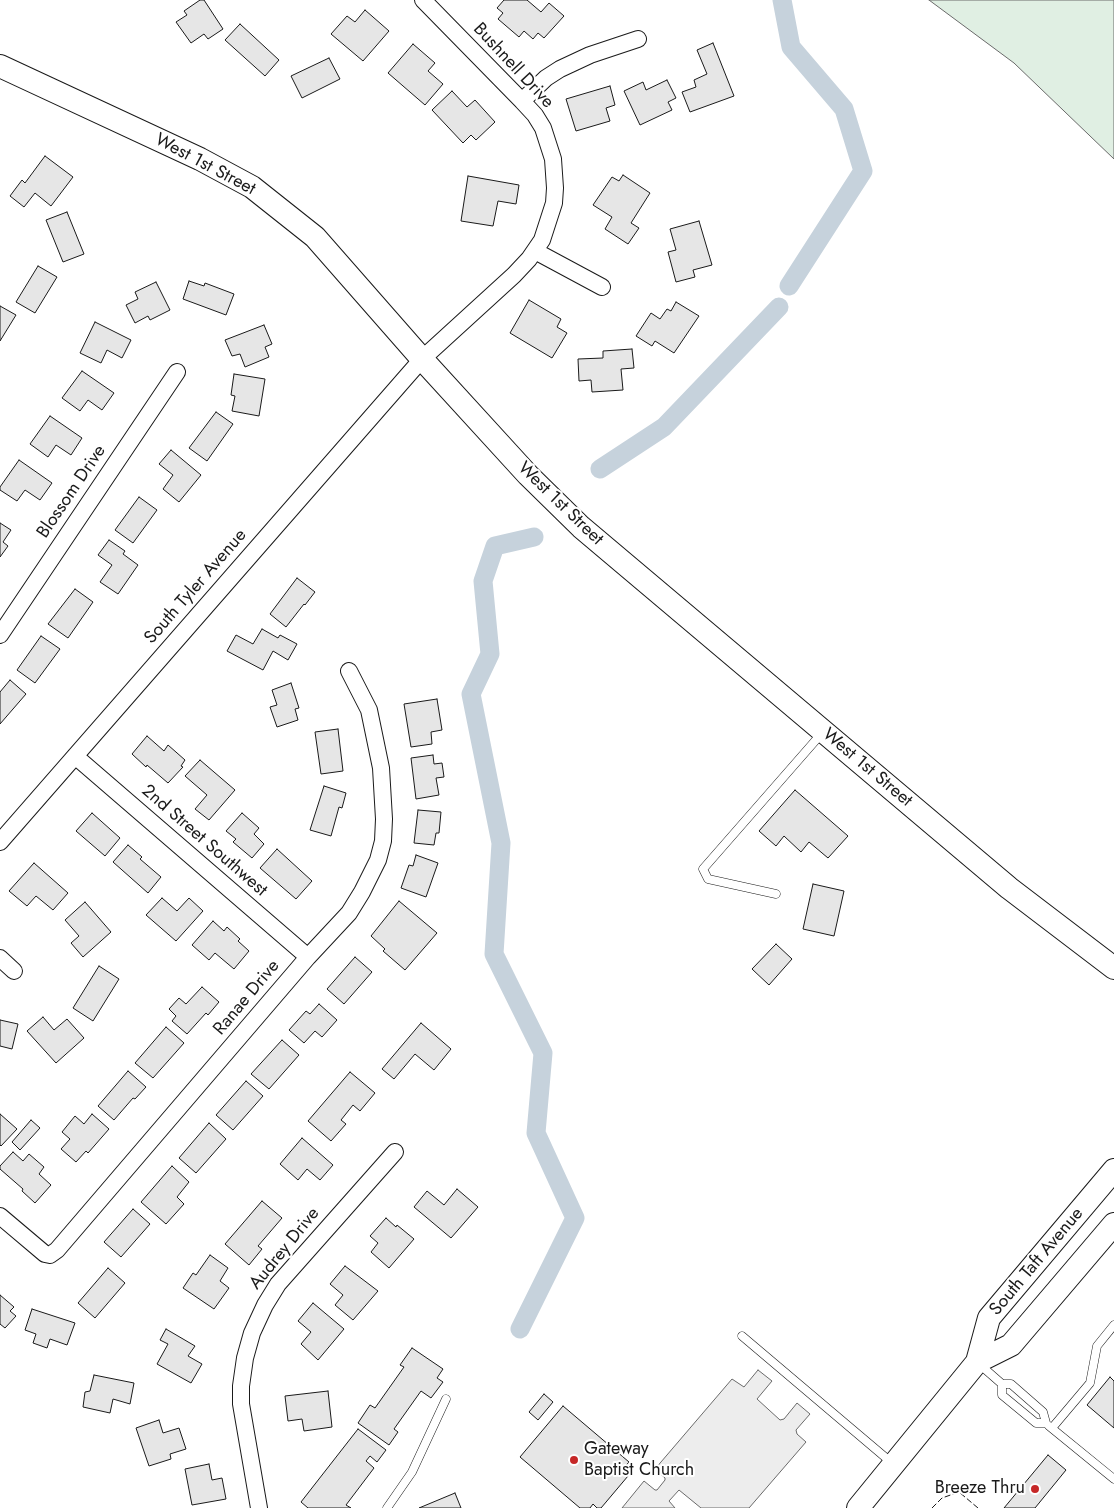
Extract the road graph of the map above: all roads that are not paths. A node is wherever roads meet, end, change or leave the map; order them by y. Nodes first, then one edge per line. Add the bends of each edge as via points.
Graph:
1 (423, 0) edge
2 (638, 39) dead end
3 (0, 66) edge
4 (522, 101) junction
5 (535, 251) junction
6 (602, 288) dead end
7 (422, 359) junction
8 (177, 372) dead end
9 (0, 635) edge
10 (349, 671) dead end
11 (824, 731) junction
12 (75, 756) junction
13 (0, 842) edge
14 (776, 894) dead end
15 (308, 957) junction
16 (0, 958) edge
17 (1114, 968) edge
18 (14, 971) dead end
19 (395, 1152) dead end
20 (1114, 1170) edge
21 (0, 1216) edge
22 (1114, 1224) edge
23 (1114, 1325) edge
24 (742, 1336) dead end
25 (976, 1362) junction
26 (1002, 1384) junction
27 (446, 1399) dead end
28 (1049, 1425) junction
29 (894, 1465) junction
30 (1112, 1474) edge
31 (259, 1508) edge
32 (387, 1508) edge
33 (858, 1508) edge

1 - 4 street, Bushnell Drive
2 - 4 street via 560,69
3 - 7 main road, West 1st Street via 200,159 252,187 315,237
4 - 5 street, Bushnell Drive via 543,128 555,174 554,203
5 - 6 street
5 - 7 street, Bushnell Drive via 514,275
7 - 11 main road, West 1st Street via 528,475 581,527
7 - 12 street, South Tyler Avenue
8 - 9 street, Blossom Drive
10 - 15 street, Ranae Drive via 369,710 381,768 383,841 378,860 362,892 349,912
11 - 14 lane via 702,868 708,879
11 - 17 main road, West 1st Street via 1009,888
12 - 13 street, South Tyler Avenue
12 - 15 street, 2nd Street Southwest
15 - 21 street, Ranae Drive via 57,1250 50,1255 45,1254
16 - 18 street
19 - 31 street, Audrey Drive via 278,1284 252,1333 245,1358 241,1404
20 - 25 main road, South Taft Avenue via 989,1318
22 - 25 main road, South Taft Avenue via 1011,1345
23 - 28 lane via 1097,1346 1090,1383
24 - 29 lane
25 - 26 lane
25 - 29 main road, South Taft Avenue
26 - 28 lane via 1011,1384 1043,1412
26 - 28 lane via 1002,1395 1036,1424
27 - 32 lane via 412,1472
28 - 30 lane
29 - 33 main road, South Taft Avenue

